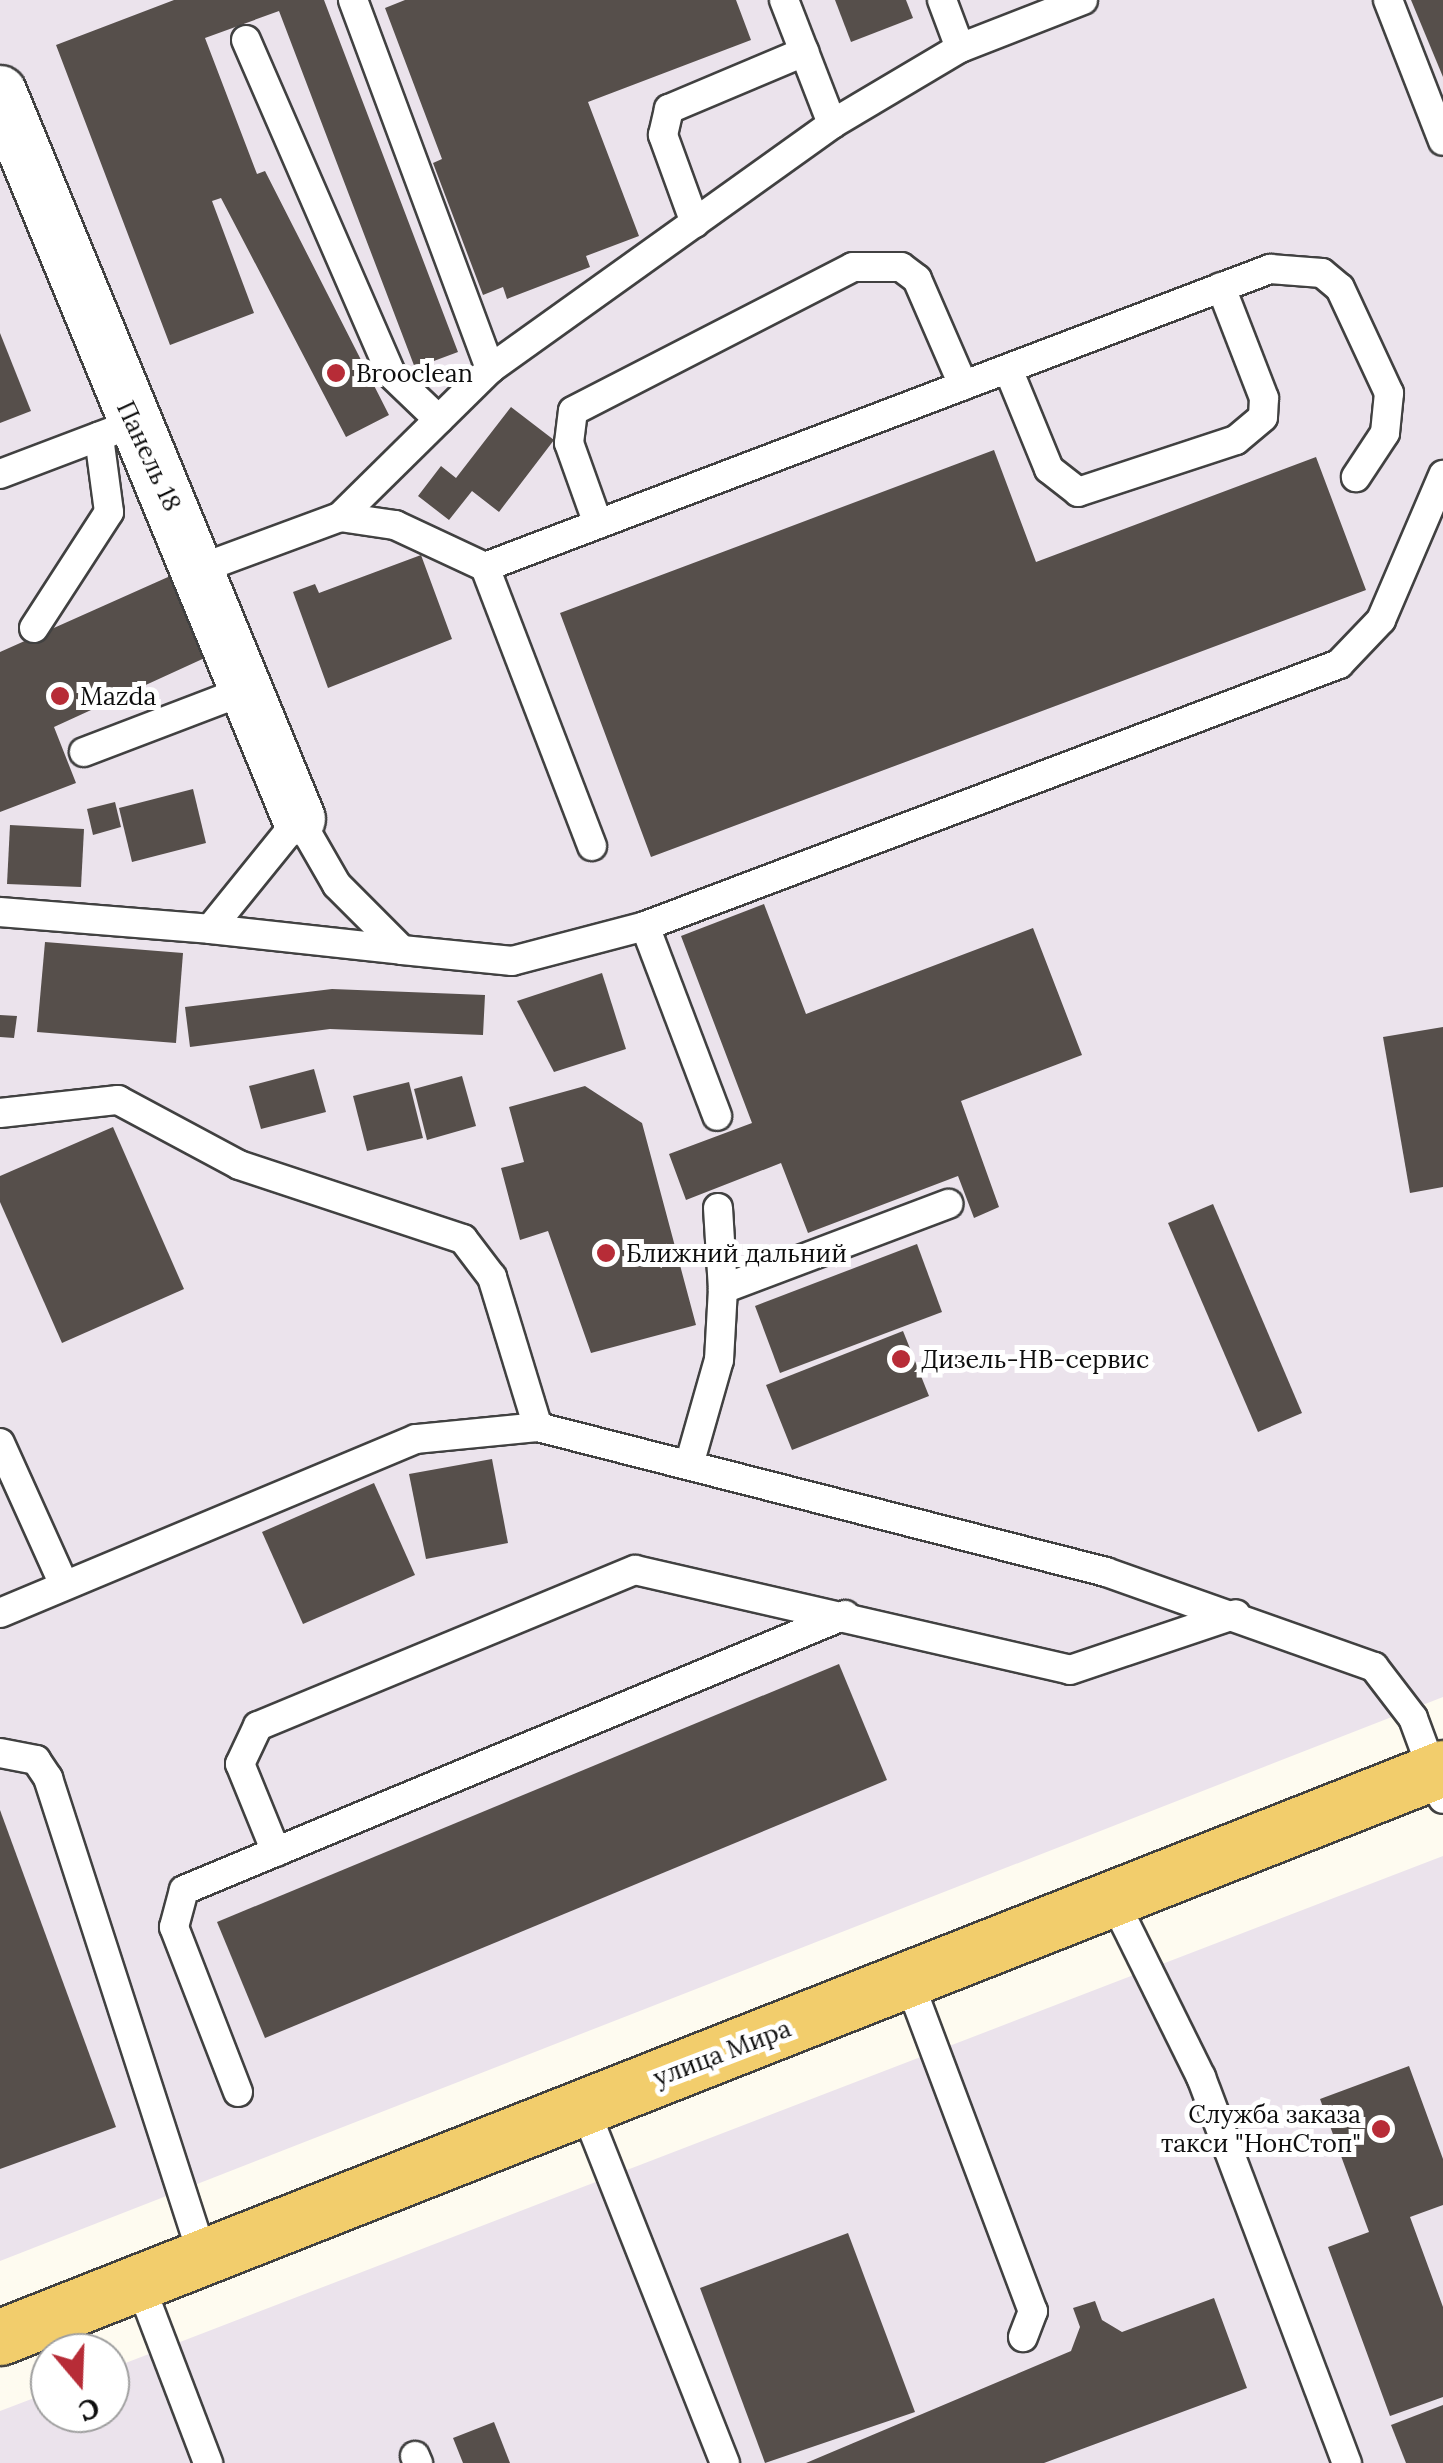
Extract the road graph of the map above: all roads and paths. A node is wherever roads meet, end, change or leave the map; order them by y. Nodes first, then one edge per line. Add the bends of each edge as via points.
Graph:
1 (354, 0) edge
2 (784, 0) edge
3 (942, 0) edge
4 (1083, 0) edge
5 (1388, 0) edge
6 (246, 40) dead end
7 (960, 48) junction
8 (804, 52) junction
9 (0, 92) edge
10 (832, 124) junction
11 (1443, 141) edge
12 (695, 223) junction
13 (1221, 287) junction
14 (1008, 368) junction
15 (490, 369) junction
16 (964, 386) junction
17 (439, 420) junction
18 (115, 430) junction
19 (0, 474) edge
20 (1443, 475) edge
21 (1356, 477) dead end
22 (340, 517) junction
23 (598, 524) junction
24 (485, 567) junction
25 (202, 568) junction
26 (34, 628) dead end
27 (249, 690) junction
28 (84, 752) dead end
29 (299, 820) junction
30 (592, 846) dead end
31 (0, 912) edge
32 (645, 926) junction
33 (210, 929) junction
34 (402, 950) junction
35 (0, 1113) edge
36 (717, 1116) dead end
37 (948, 1204) dead end
38 (718, 1208) dead end
39 (723, 1290) junction
40 (538, 1427) junction
41 (0, 1443) edge
42 (689, 1466) junction
43 (64, 1586) junction
44 (0, 1613) edge
45 (1236, 1614) junction
46 (844, 1615) junction
47 (0, 1752) edge
48 (1440, 1779) edge
49 (276, 1852) junction
50 (1113, 1898) junction
51 (908, 1980) junction
52 (238, 2092) dead end
53 (584, 2107) junction
54 (203, 2257) junction
55 (139, 2282) junction
56 (0, 2337) edge
57 (1023, 2338) dead end
58 (208, 2463) edge
59 (725, 2463) edge
60 (1346, 2463) edge

1 - 15 lane
2 - 8 lane
3 - 7 lane
4 - 7 lane
5 - 11 lane
6 - 17 lane via 391,374
7 - 10 lane
8 - 10 lane
8 - 12 lane via 668,109 663,135
9 - 18 street, Панель 18
10 - 12 lane
12 - 15 lane
13 - 14 lane
13 - 14 lane via 1264,398 1262,417 1236,440 1078,492 1049,470
13 - 21 lane via 1270,268 1303,268 1340,288 1391,414
14 - 16 lane
15 - 17 lane
16 - 23 lane
16 - 23 lane via 917,279 901,267 853,266 574,411 569,443
17 - 22 lane
18 - 19 lane
18 - 25 street, Панель 18
18 - 26 lane via 109,512
20 - 32 lane via 1381,620 1339,664
22 - 24 lane via 396,525
22 - 25 lane
23 - 24 lane
24 - 30 lane
25 - 27 street, Панель 18
27 - 28 lane
27 - 29 street, Панель 18
29 - 33 lane
29 - 34 lane via 337,885
31 - 33 lane
32 - 34 lane via 512,961
32 - 36 lane
33 - 34 lane
35 - 40 lane via 118,1100 239,1165 463,1239 492,1277
37 - 39 lane
38 - 39 lane
39 - 42 lane via 720,1360
40 - 42 lane
40 - 43 lane via 416,1440
41 - 43 lane
42 - 45 lane
43 - 44 lane
45 - 46 lane via 1070,1670
45 - 48 lane via 1374,1667 1397,1688
46 - 49 lane
46 - 49 lane via 643,1568 276,1718 258,1726 240,1764
47 - 54 lane via 36,1760 48,1778
48 - 50 main road, улица Мира
49 - 52 lane via 184,1890 172,1912
50 - 51 main road, улица Мира
50 - 60 lane via 1201,2078
51 - 53 main road, улица Мира
51 - 57 lane via 1033,2312
53 - 54 main road, улица Мира
53 - 59 lane
54 - 55 main road, улица Мира
55 - 56 main road, улица Мира
55 - 58 lane

